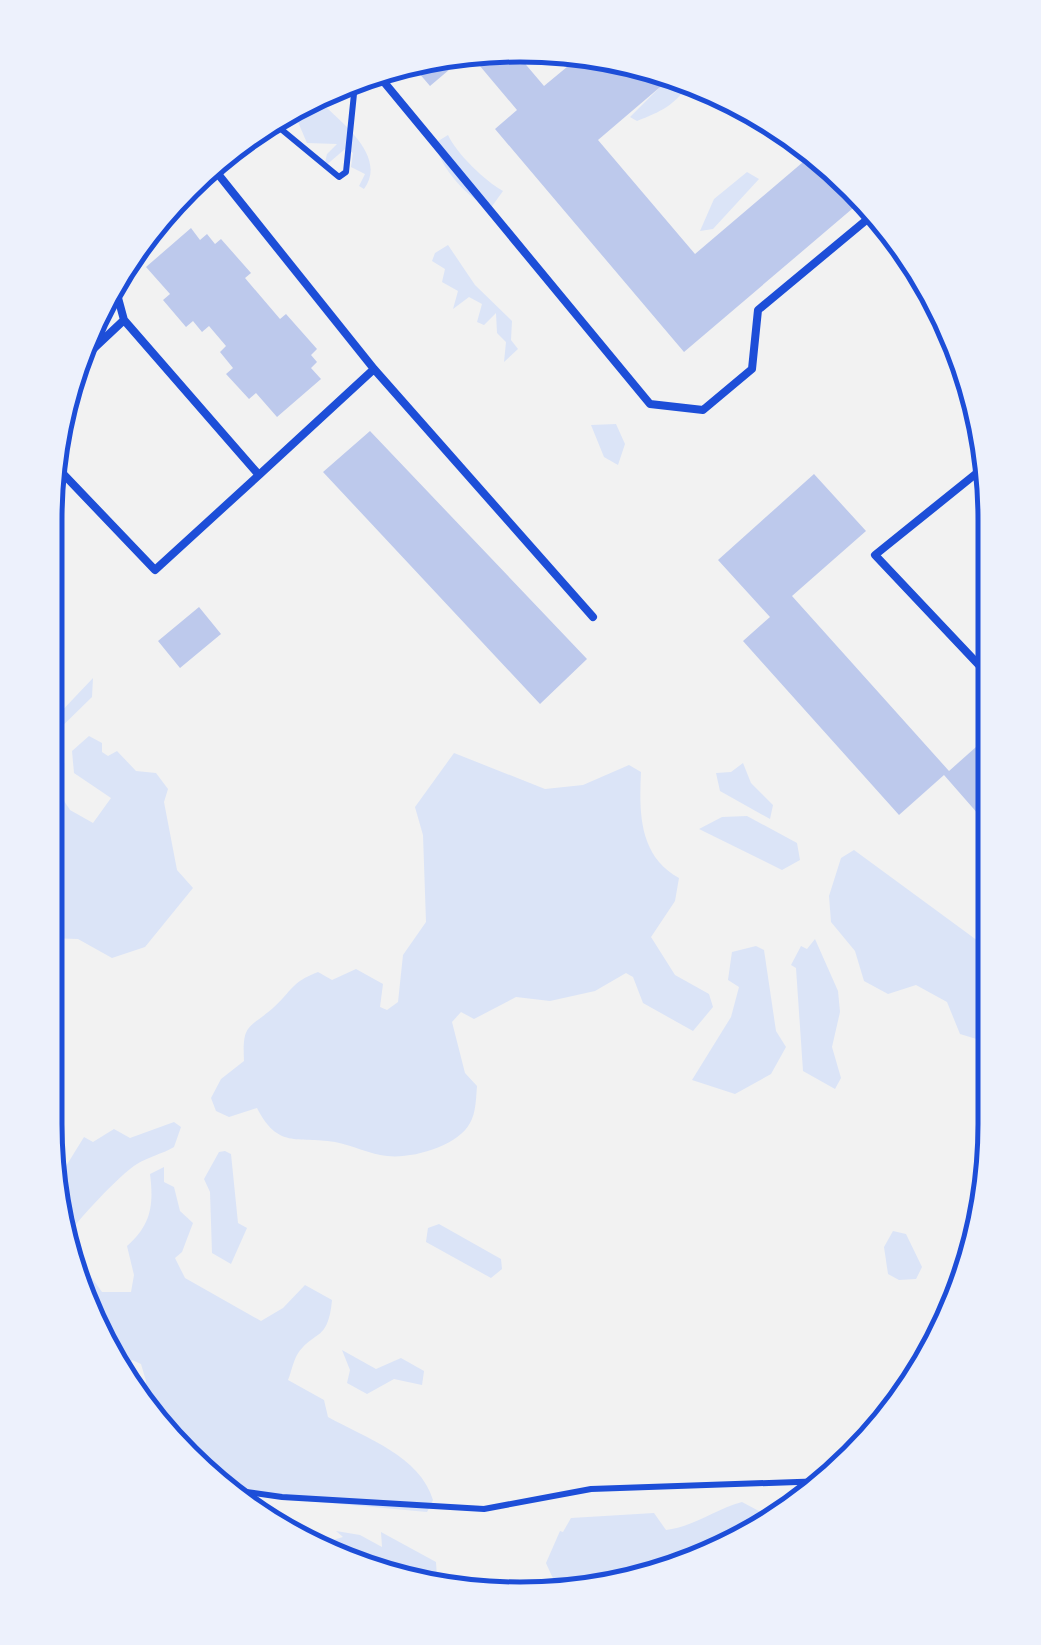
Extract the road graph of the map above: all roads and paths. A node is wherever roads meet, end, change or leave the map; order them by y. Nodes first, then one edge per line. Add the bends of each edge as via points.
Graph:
1 (385, 83) edge
2 (353, 94) edge
3 (282, 130) edge
4 (219, 176) edge
5 (866, 220) edge
6 (119, 301) edge
7 (124, 320) junction
8 (97, 346) edge
9 (374, 370) junction
10 (976, 474) edge
11 (65, 475) edge
12 (260, 476) junction
13 (594, 617) dead end
14 (978, 664) edge
15 (806, 1483) edge
16 (248, 1492) edge

1 - 5 lane via 650,404 703,410 752,369 758,310
2 - 3 path via 346,172 339,177
4 - 9 lane
6 - 7 lane
7 - 8 lane
7 - 12 lane
9 - 12 lane
9 - 13 lane
10 - 14 lane via 875,556
11 - 12 lane via 155,570
15 - 16 path via 591,1489 484,1510

